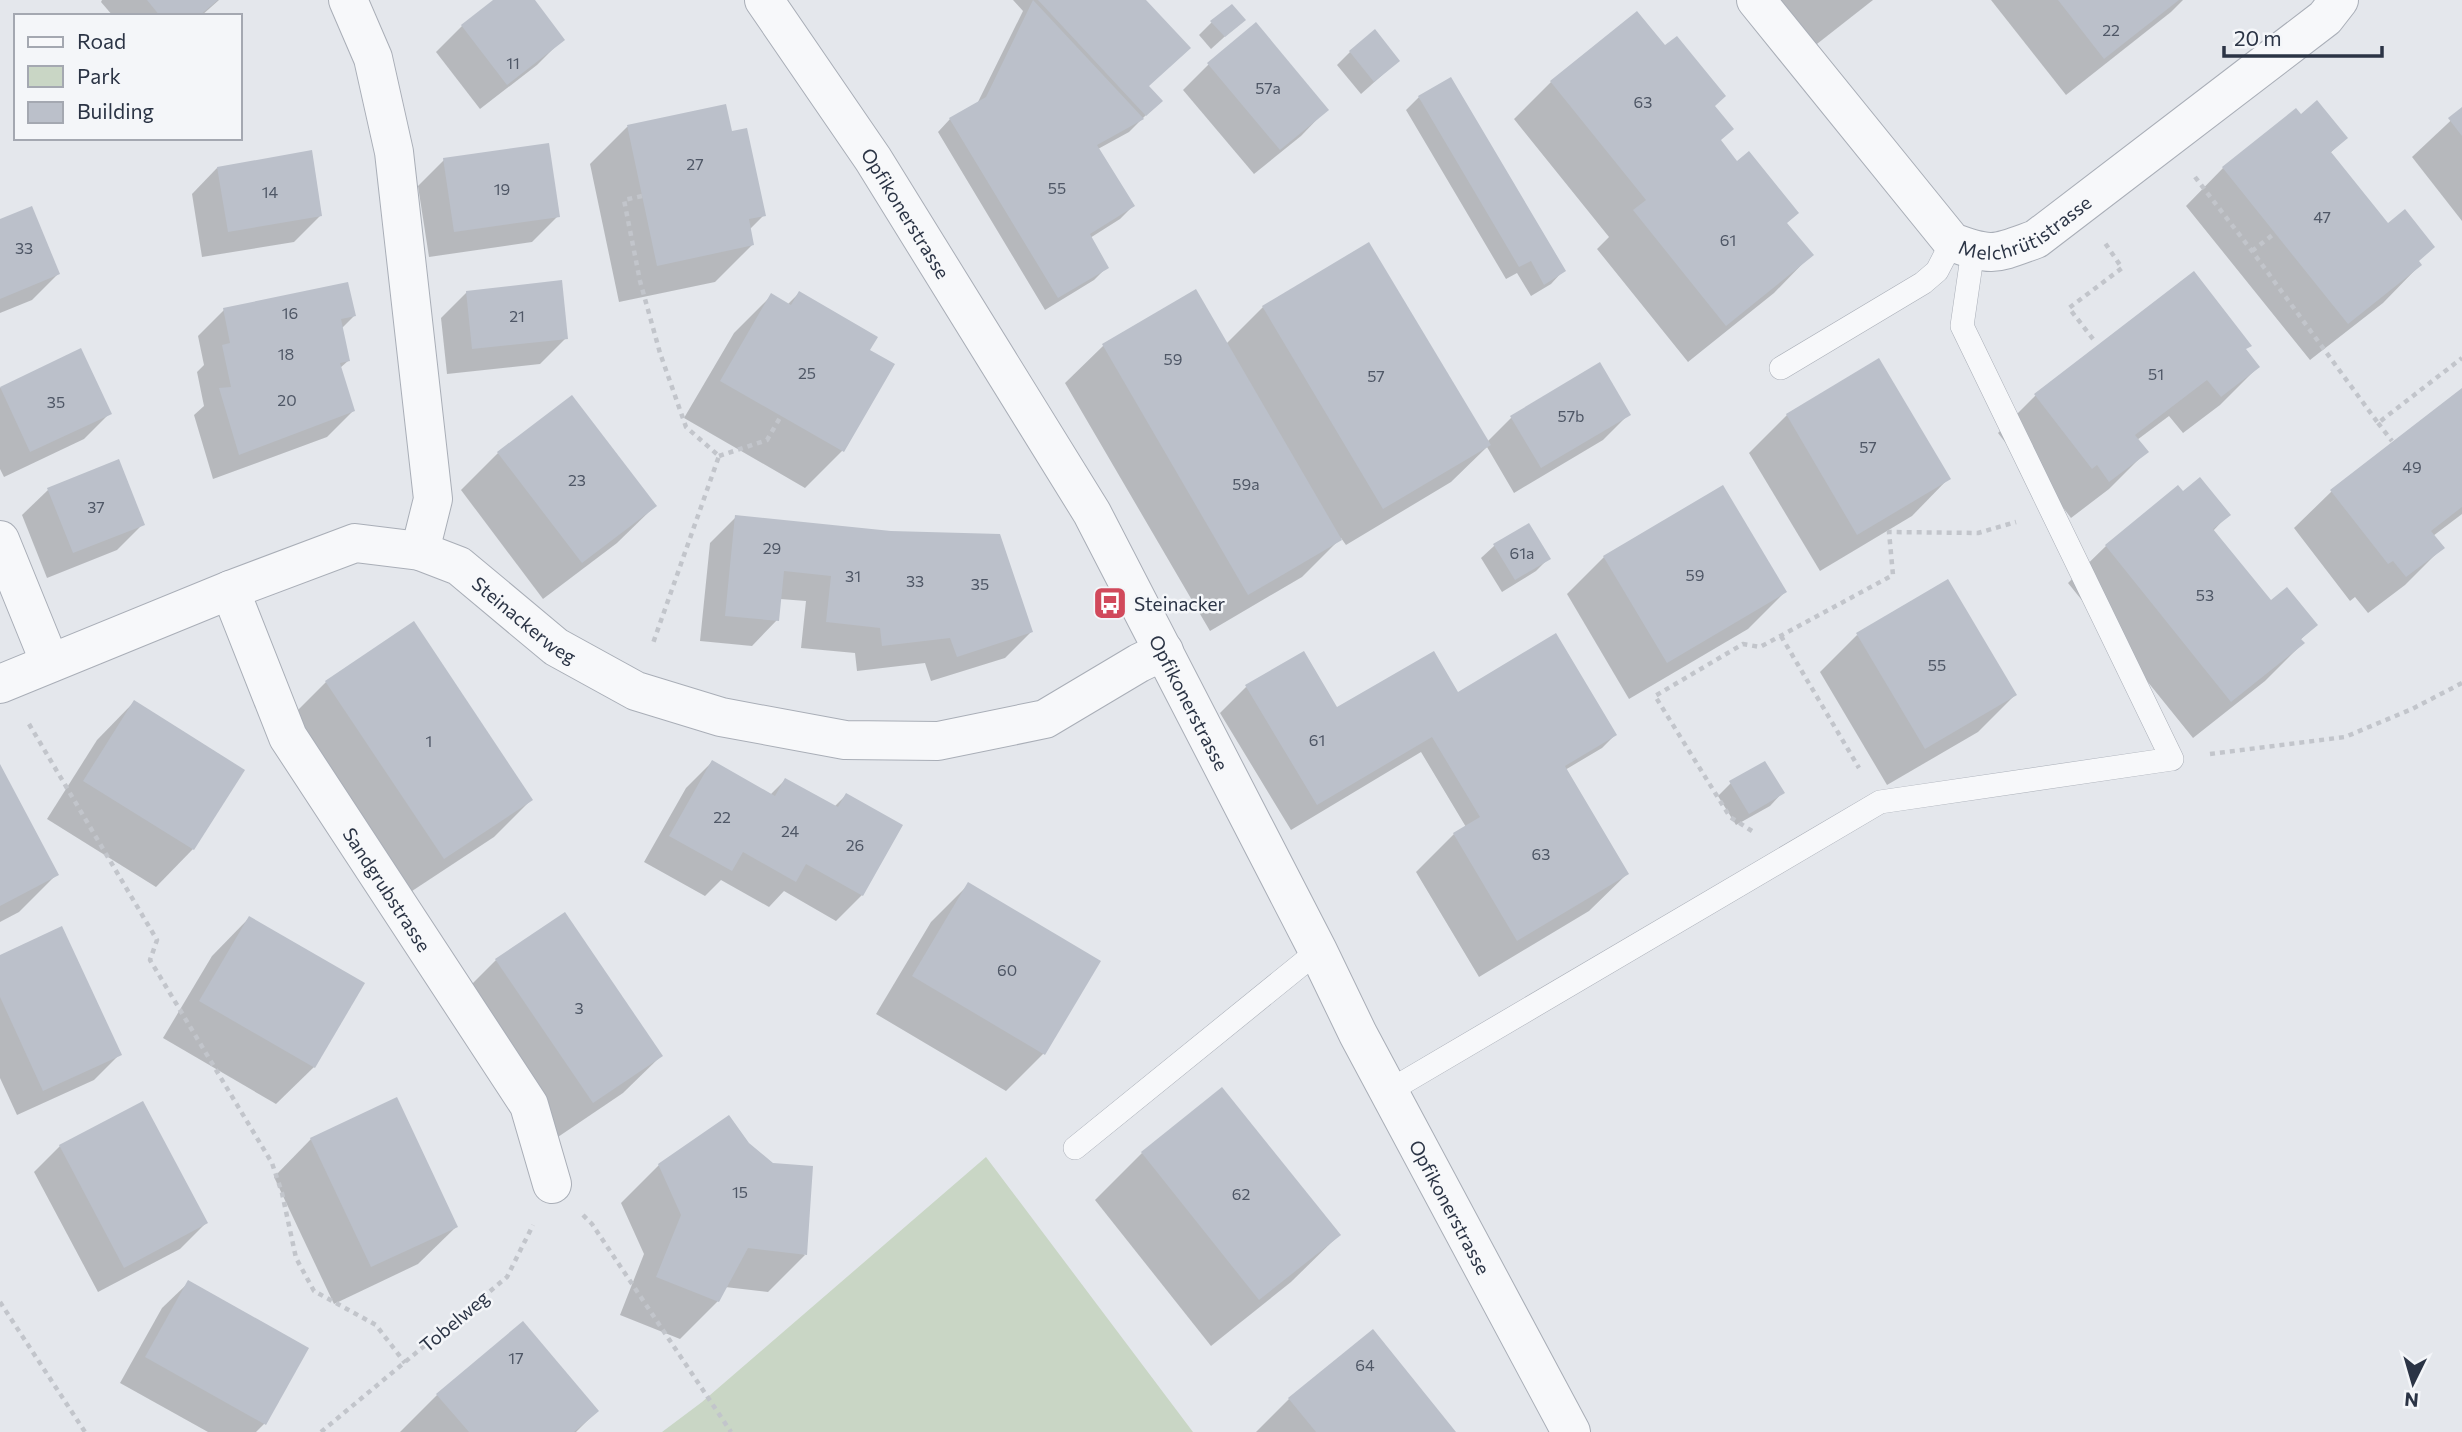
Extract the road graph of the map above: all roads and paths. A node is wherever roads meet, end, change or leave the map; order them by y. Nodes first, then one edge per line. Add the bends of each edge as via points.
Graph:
1 (348, 0) edge
2 (764, 0) edge
3 (1756, 0) edge
4 (2339, 0) edge
5 (2192, 173) dead end
6 (642, 196) dead end
7 (2275, 233) dead end
8 (2105, 243) dead end
9 (1962, 246) junction
10 (2252, 250) junction
11 (2093, 339) dead end
12 (2462, 358) edge
13 (1781, 368) dead end
14 (781, 416) dead end
15 (2378, 423) junction
16 (2392, 442) dead end
17 (719, 456) junction
18 (2049, 506) junction
19 (0, 540) edge
20 (420, 551) junction
21 (230, 590) junction
22 (1781, 636) junction
23 (650, 651) dead end
24 (1164, 651) junction
25 (50, 663) junction
26 (2462, 683) edge
27 (0, 684) edge
28 (25, 716) dead end
29 (2172, 759) junction
30 (1880, 802) junction
31 (1770, 866) junction
32 (1318, 951) junction
33 (1389, 1091) junction
34 (1075, 1148) dead end
35 (552, 1184) joint
36 (592, 1224) dead end
37 (0, 1302) edge
38 (405, 1363) junction
39 (85, 1432) edge
40 (321, 1432) edge
41 (731, 1432) edge
42 (1572, 1432) edge

1 - 20 street via 373,58 394,152 433,499
2 - 24 street, Opfikonerstrasse via 873,159 1092,513
3 - 9 street, Melchrütistrasse
4 - 9 street, Melchrütistrasse via 2325,18 2036,239 1994,254
5 - 10 path
6 - 17 path via 624,200 660,353 686,427
7 - 10 path
8 - 11 path via 2122,268 2069,309
9 - 13 lane via 1923,283
9 - 18 lane via 1962,326
10 - 15 path
12 - 15 path
14 - 17 path via 768,440
15 - 16 path
17 - 23 path
18 - 22 path via 2037,515 1978,533 1889,532 1893,575
18 - 29 lane
19 - 25 street
20 - 21 street via 355,543
20 - 24 street, Steinackerweg via 459,566 556,647 636,691 721,717 845,740 938,741 1045,719
21 - 25 street
21 - 35 street, Sandgrubstrasse via 288,737 530,1105
22 - 30 path
22 - 31 path via 1760,647 1743,643 1655,696 1730,817 1750,829
24 - 32 street, Opfikonerstrasse
25 - 27 street
26 - 29 path via 2345,737
28 - 38 path via 157,940 150,960 272,1163 296,1258 314,1292 376,1325
29 - 30 lane
30 - 31 lane
31 - 33 lane
32 - 33 street, Opfikonerstrasse
32 - 34 lane
33 - 42 street, Opfikonerstrasse
35 - 38 path, Tobelweg via 507,1277
36 - 41 path
37 - 39 path
38 - 40 path, Tobelweg

